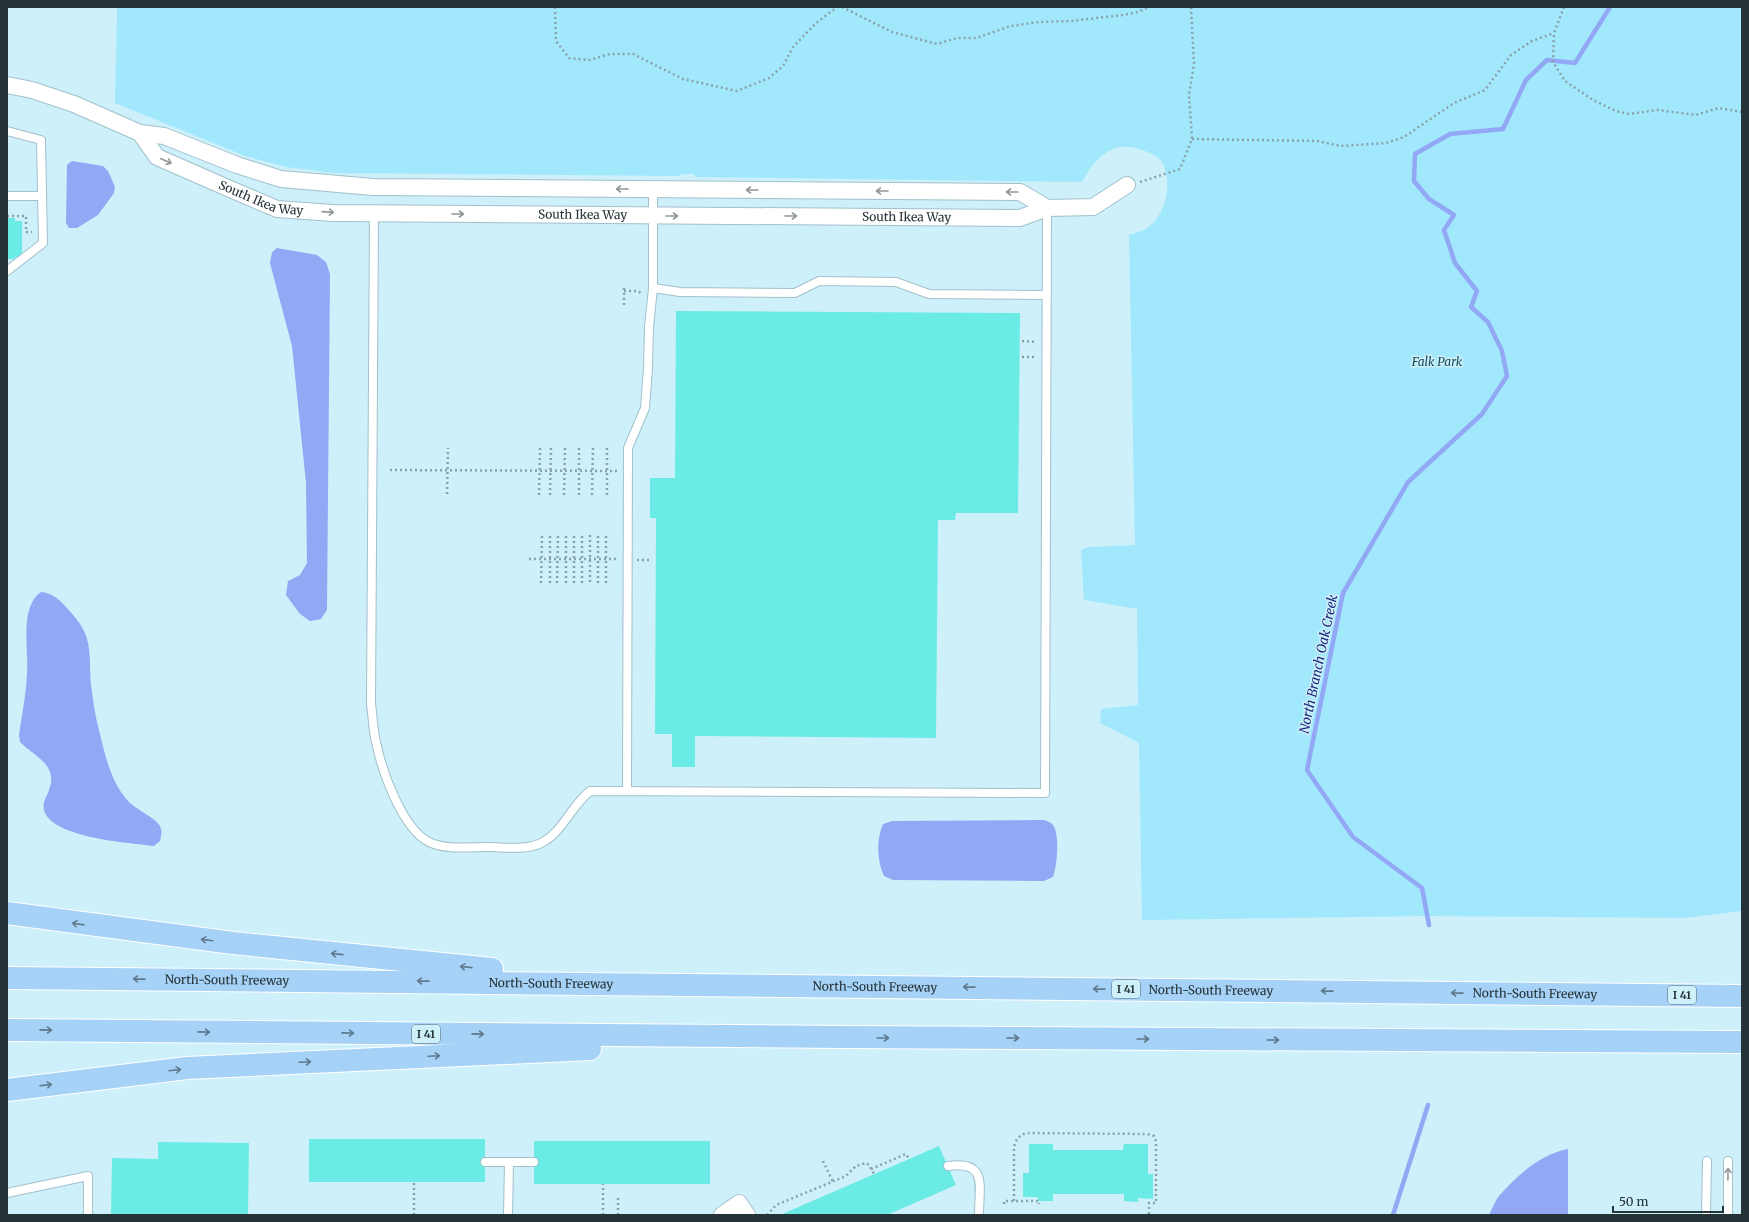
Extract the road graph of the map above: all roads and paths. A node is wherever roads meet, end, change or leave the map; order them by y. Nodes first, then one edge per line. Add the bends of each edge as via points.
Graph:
1 (555, 7) edge
2 (837, 7) edge
3 (842, 7) edge
4 (1148, 7) edge
5 (1191, 7) edge
6 (1564, 7) edge
7 (1554, 33) junction
8 (7, 85) edge
9 (1742, 112) edge
10 (7, 131) edge
11 (140, 133) junction
12 (1192, 139) junction
13 (1127, 185) joint
14 (653, 189) junction
15 (7, 196) edge
16 (42, 196) junction
17 (1047, 208) junction
18 (374, 214) junction
19 (653, 215) junction
20 (7, 216) edge
21 (42, 232) junction
22 (7, 271) edge
23 (624, 288) dead end
24 (653, 288) junction
25 (1047, 295) junction
26 (624, 307) dead end
27 (448, 448) dead end
28 (540, 448) dead end
29 (551, 448) dead end
30 (565, 448) dead end
31 (579, 448) dead end
32 (593, 448) dead end
33 (607, 448) dead end
34 (390, 470) dead end
35 (447, 470) junction
36 (540, 471) junction
37 (550, 471) junction
38 (564, 471) junction
39 (579, 471) junction
40 (592, 471) junction
41 (607, 471) junction
42 (628, 472) junction
43 (447, 494) dead end
44 (539, 495) dead end
45 (550, 495) dead end
46 (564, 495) dead end
47 (579, 495) dead end
48 (592, 495) dead end
49 (607, 495) dead end
50 (542, 535) dead end
51 (550, 535) dead end
52 (558, 535) dead end
53 (566, 535) dead end
54 (574, 535) dead end
55 (582, 535) dead end
56 (590, 535) dead end
57 (598, 535) dead end
58 (606, 535) dead end
59 (529, 559) dead end
60 (542, 559) junction
61 (550, 559) junction
62 (558, 559) junction
63 (566, 559) junction
64 (574, 559) junction
65 (582, 559) junction
66 (590, 559) junction
67 (598, 559) junction
68 (606, 559) junction
69 (628, 560) junction
70 (651, 560) dead end
71 (541, 583) dead end
72 (550, 583) dead end
73 (557, 583) dead end
74 (566, 583) dead end
75 (574, 583) dead end
76 (582, 583) dead end
77 (590, 583) dead end
78 (598, 584) dead end
79 (606, 584) dead end
80 (627, 791) junction
81 (7, 913) edge
82 (7, 978) edge
83 (630, 983) junction
84 (1742, 987) edge
85 (1622, 995) junction
86 (1742, 996) edge
87 (7, 1030) edge
88 (844, 1037) junction
89 (1684, 1042) junction
90 (1742, 1042) edge
91 (1742, 1046) edge
92 (7, 1090) edge
93 (909, 1159) dead end
94 (823, 1161) dead end
95 (1707, 1161) dead end
96 (1728, 1161) dead end
97 (485, 1162) dead end
98 (509, 1162) junction
99 (534, 1162) dead end
100 (948, 1166) dead end
101 (871, 1169) junction
102 (874, 1174) dead end
103 (414, 1182) dead end
104 (832, 1182) junction
105 (604, 1184) dead end
106 (7, 1193) edge
107 (618, 1196) dead end
108 (1014, 1201) junction
109 (1004, 1204) dead end
110 (1039, 1204) dead end
111 (88, 1215) edge
112 (414, 1215) edge
113 (508, 1215) edge
114 (603, 1215) edge
115 (618, 1215) edge
116 (722, 1215) edge
117 (747, 1215) edge
118 (767, 1215) edge
119 (979, 1215) edge
120 (1149, 1215) edge
121 (1706, 1215) edge
122 (1728, 1215) edge

1 - 2 path via 556,41 569,58 588,60 610,54 633,54 683,79 737,91 769,78 783,66 793,47 815,24
3 - 4 path via 892,32 937,44 957,38 976,38 1011,26 1123,15
5 - 12 path via 1194,64 1189,95
6 - 7 path
7 - 9 path via 1553,62 1565,81 1593,100 1616,110 1629,114 1657,110 1696,115 1718,108
7 - 12 path via 1532,41 1511,55 1485,90 1454,103 1404,137 1386,143 1341,146 1317,141
8 - 11 street, South Ikea Way via 32,90 74,104
10 - 16 lane via 41,140
14 -> 11 street, South Ikea Way via 374,187 323,184 280,179 164,136
11 -> 18 street, South Ikea Way via 157,157 277,209
12 - 13 path via 1180,169
13 - 17 street, South Ikea Way via 1093,207
17 -> 14 street, South Ikea Way via 1020,192
14 - 19 lane
15 - 16 lane
16 - 21 lane
19 -> 17 street, South Ikea Way via 1020,218
17 - 25 lane
18 -> 19 street, South Ikea Way
18 - 80 lane via 371,704 377,746 394,795 415,832 430,843 447,846 526,847 542,843 556,834 579,800 590,791
19 - 24 lane
20 - 21 path via 26,216 26,232
21 - 22 lane via 42,243
23 - 26 path
24 - 25 lane via 680,292 795,293 819,281 896,282 929,294
24 - 42 lane via 645,408 628,448
25 - 80 lane via 1045,793
27 - 35 path
28 - 36 path
29 - 37 path
30 - 38 path
31 - 39 path
32 - 40 path
33 - 41 path
34 - 35 path
35 - 36 path
35 - 43 path
36 - 37 path
36 - 44 path
37 - 38 path
37 - 45 path
38 - 39 path
38 - 46 path
39 - 40 path
39 - 47 path
40 - 41 path
40 - 48 path
41 - 42 path
41 - 49 path
42 - 69 lane
50 - 60 path
51 - 61 path
52 - 62 path
53 - 63 path
54 - 64 path
55 - 65 path
56 - 66 path
57 - 67 path
58 - 68 path
59 - 60 path
60 - 61 path
60 - 71 path
61 - 62 path
61 - 72 path
62 - 63 path
62 - 73 path
63 - 64 path
63 - 74 path
64 - 65 path
64 - 75 path
65 - 66 path
65 - 76 path
66 - 67 path
66 - 77 path
67 - 68 path
67 - 78 path
68 - 69 path
68 - 79 path
69 - 70 path
69 - 80 lane
83 -> 81 highway via 233,943
83 -> 82 highway, North-South Freeway / I 41
85 -> 83 highway, North-South Freeway / I 41
84 - 85 highway
85 - 86 highway, North-South Freeway / I 41
87 -> 88 highway, I 41
88 -> 89 highway, I 41
92 -> 88 highway via 187,1068
89 - 90 highway, I 41
89 - 91 highway
93 - 101 path via 906,1154
94 - 104 path
95 - 121 lane
122 -> 96 lane
97 - 98 lane
98 - 99 lane
98 - 113 lane
100 - 119 lane via 971,1166 976,1172 979,1179
101 - 102 path
101 - 104 path via 866,1163 856,1166 846,1176
103 - 112 path
104 - 118 path via 776,1205
105 - 114 path
106 - 111 lane via 88,1176
107 - 115 path
108 - 109 path via 1004,1201
108 - 110 path
108 - 120 path via 1014,1148 1021,1135 1147,1134 1154,1136 1156,1141 1156,1203 1149,1203
116 - 117 street via 739,1203

